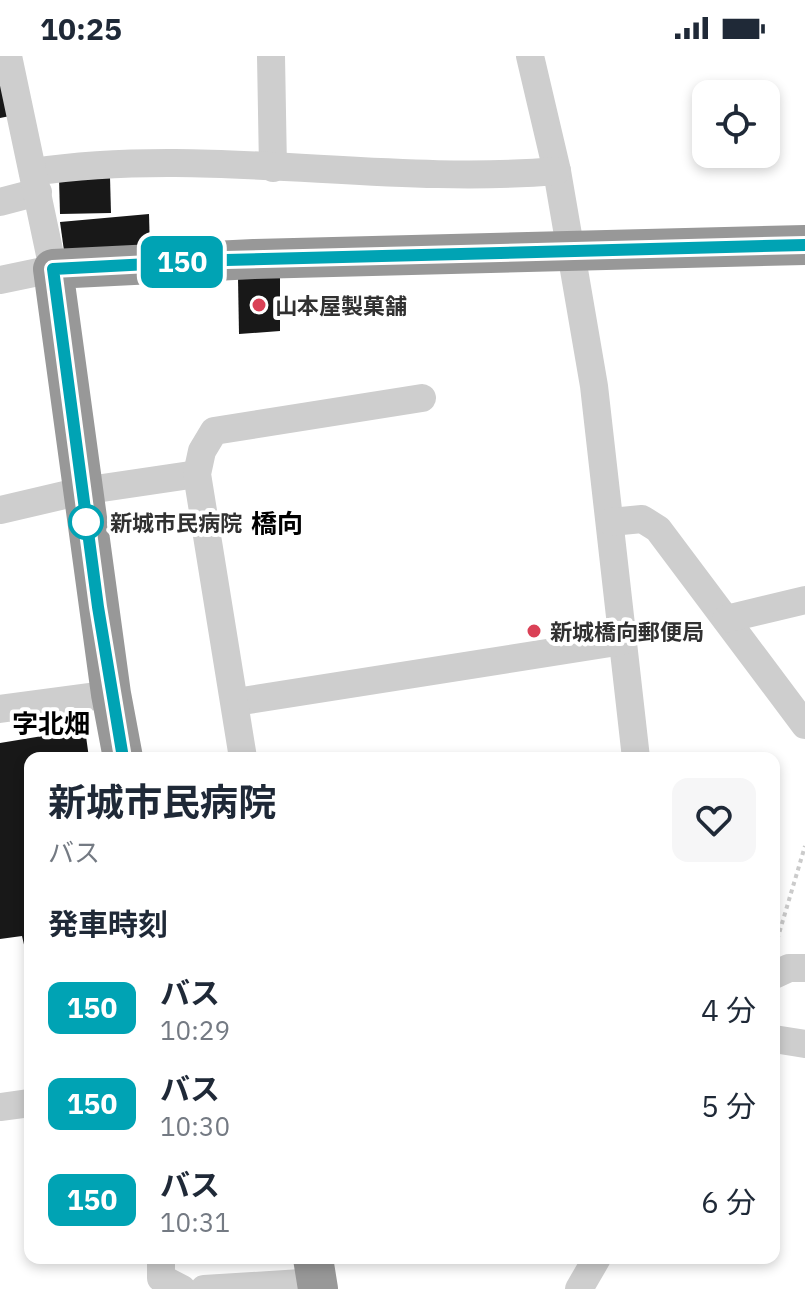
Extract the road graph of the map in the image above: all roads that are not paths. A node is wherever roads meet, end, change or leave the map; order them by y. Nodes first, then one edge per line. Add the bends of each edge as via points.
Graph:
1 (8, 56) edge
2 (271, 56) edge
3 (530, 56) edge
4 (273, 168) junction
5 (557, 171) junction
6 (36, 182) junction
7 (0, 202) edge
8 (805, 245) edge
9 (572, 253) junction
10 (53, 269) junction
11 (0, 280) edge
12 (422, 398) dead end
13 (197, 474) junction
14 (82, 491) junction
15 (0, 510) edge
16 (611, 522) junction
17 (805, 600) edge
18 (726, 619) junction
19 (623, 641) junction
20 (111, 694) junction
21 (236, 702) junction
22 (0, 709) edge
23 (805, 725) edge
24 (122, 752) edge
25 (242, 752) edge
26 (635, 752) edge
27 (805, 968) edge
28 (780, 972) edge
29 (780, 1040) edge
30 (805, 1044) edge
31 (24, 1104) edge
32 (0, 1107) edge
33 (161, 1264) edge
34 (594, 1264) edge
35 (316, 1276) edge
36 (182, 1289) edge
37 (204, 1289) edge
38 (579, 1289) edge

1 - 6 street
2 - 4 street
3 - 5 street
4 - 5 street via 380,174
4 - 6 street via 201,164
5 - 9 street
6 - 7 street
6 - 10 street
8 - 9 highway
9 - 10 highway
9 - 16 street
10 - 11 street
10 - 14 highway
12 - 13 street via 214,431
13 - 14 street
13 - 21 street
14 - 15 street
14 - 20 highway
16 - 18 street via 642,519 658,529
16 - 19 street
17 - 18 street
18 - 23 street
19 - 21 street
19 - 26 street
20 - 22 street
20 - 24 highway
21 - 25 street
27 - 28 street
29 - 30 street
31 - 32 street
33 - 36 street via 161,1278
34 - 38 street
35 - 37 street

